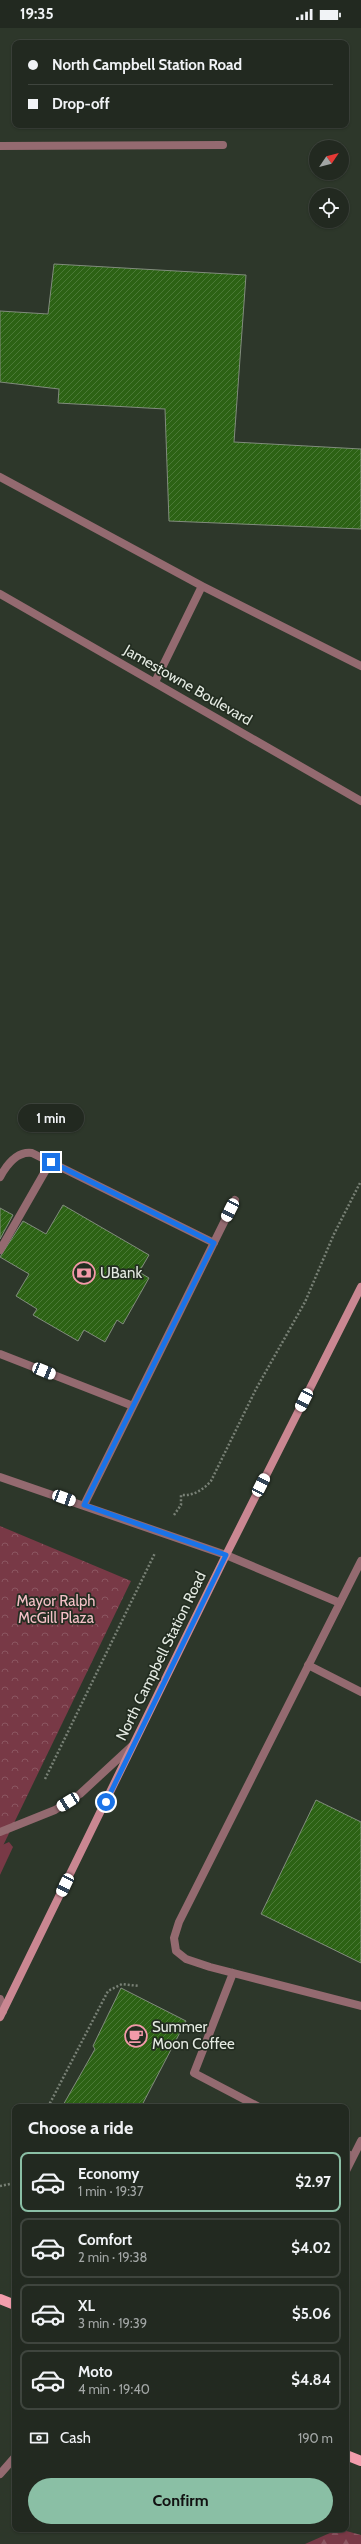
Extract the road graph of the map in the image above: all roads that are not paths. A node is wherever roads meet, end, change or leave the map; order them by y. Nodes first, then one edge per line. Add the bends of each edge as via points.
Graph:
1 (223, 145) dead end
2 (0, 146) edge
3 (0, 477) edge
4 (202, 586) junction
5 (0, 594) edge
6 (361, 666) edge
7 (155, 682) junction
8 (361, 800) edge
9 (51, 1162) junction
10 (0, 1178) edge
11 (235, 1200) dead end
12 (214, 1243) junction
13 (0, 1250) edge
14 (361, 1287) edge
15 (0, 1354) edge
16 (133, 1406) junction
17 (0, 1477) edge
18 (84, 1505) junction
19 (226, 1555) junction
20 (361, 1561) edge
21 (340, 1603) junction
22 (308, 1665) junction
23 (361, 1692) edge
24 (133, 1746) junction
25 (0, 1832) edge
26 (233, 1973) junction
27 (0, 1999) edge
28 (361, 2006) edge
29 (2, 2014) edge
30 (253, 2104) edge
31 (361, 2141) edge
32 (350, 2155) edge
33 (0, 2299) edge
34 (12, 2304) edge
35 (349, 2455) edge
36 (12, 2460) edge
37 (361, 2461) edge
38 (0, 2474) edge

1 - 2 street
3 - 4 street
4 - 6 street
4 - 7 street
5 - 7 street, Jamestowne Boulevard
7 - 8 street, Jamestowne Boulevard
9 - 10 street via 26,1152 6,1166
9 - 12 street
9 - 13 street
11 - 12 street
12 - 16 street
14 - 19 main road, North Campbell Station Road
15 - 16 street
16 - 18 street
17 - 18 street
18 - 19 street
19 - 21 street
19 - 24 main road, North Campbell Station Road
20 - 21 street
21 - 22 street
22 - 23 street
22 - 26 street via 178,1922 174,1938 176,1951 186,1959
24 - 25 street via 80,1794 55,1810
24 - 29 main road, North Campbell Station Road
26 - 28 street
26 - 30 street via 194,2072
27 - 29 street
31 - 32 street
33 - 34 main road
35 - 37 main road
36 - 38 street

